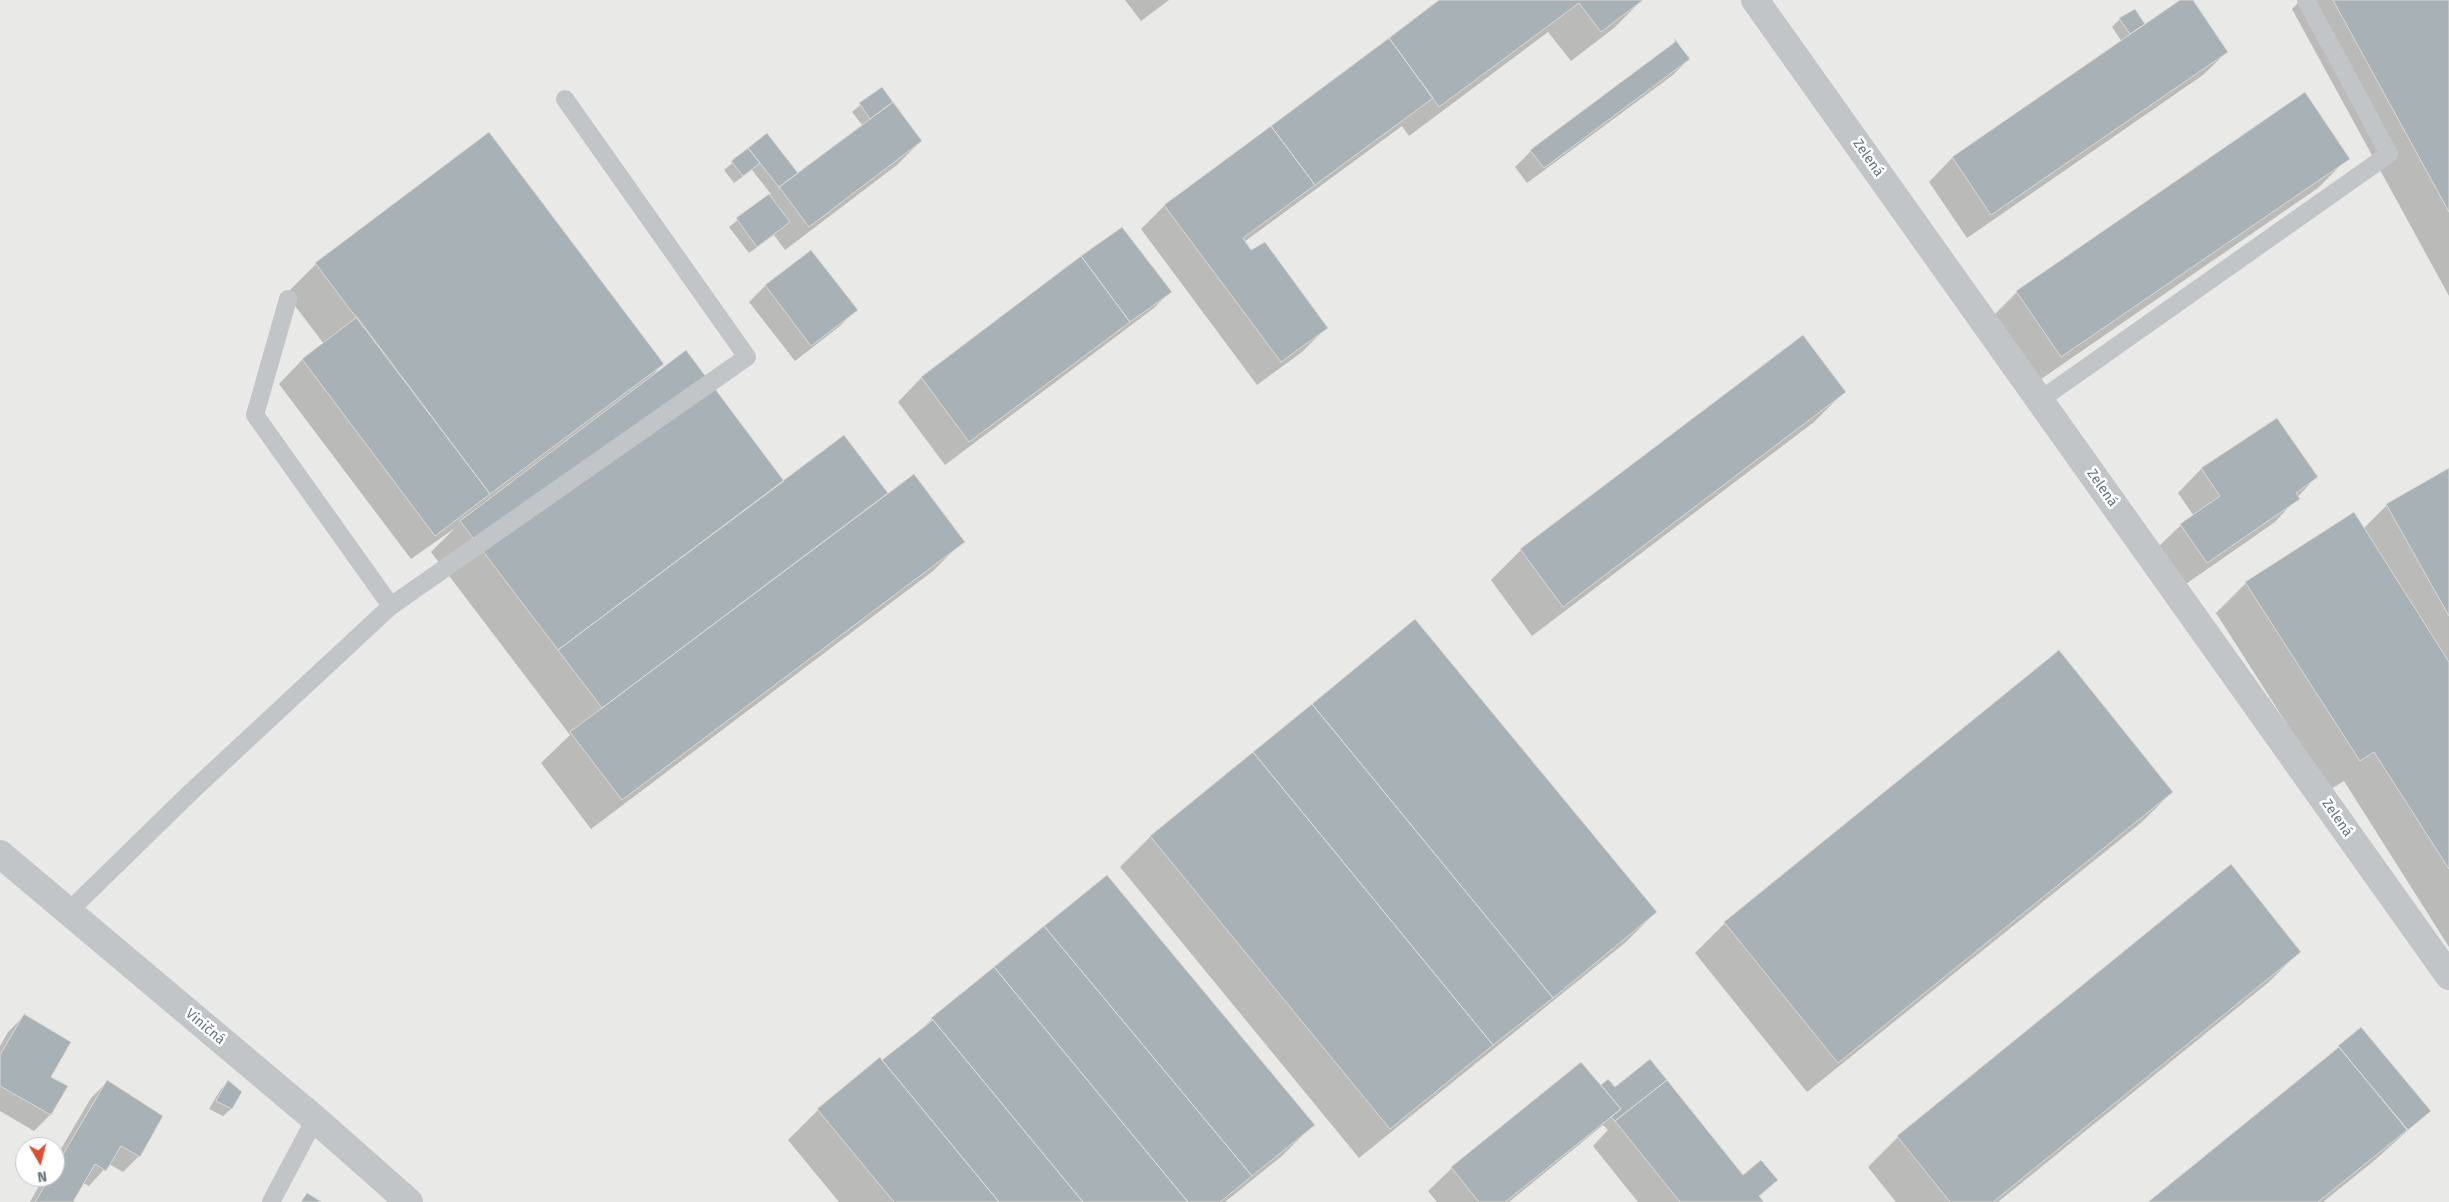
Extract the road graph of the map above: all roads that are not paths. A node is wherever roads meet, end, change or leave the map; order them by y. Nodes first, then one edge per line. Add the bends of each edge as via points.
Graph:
1 (1755, 0) edge
2 (2306, 0) edge
3 (566, 99) dead end
4 (288, 298) dead end
5 (2040, 400) junction
6 (391, 606) junction
7 (0, 854) edge
8 (68, 912) junction
9 (2449, 976) edge
10 (315, 1119) junction
11 (271, 1202) edge
12 (409, 1202) edge

1 - 5 street, Zelená
2 - 5 lane via 2389,154
3 - 6 lane via 747,356
4 - 6 lane via 255,415
5 - 9 street, Zelená
6 - 8 lane via 192,791
7 - 8 street, Viničná
8 - 10 street, Viničná
10 - 11 lane
10 - 12 street, Viničná

